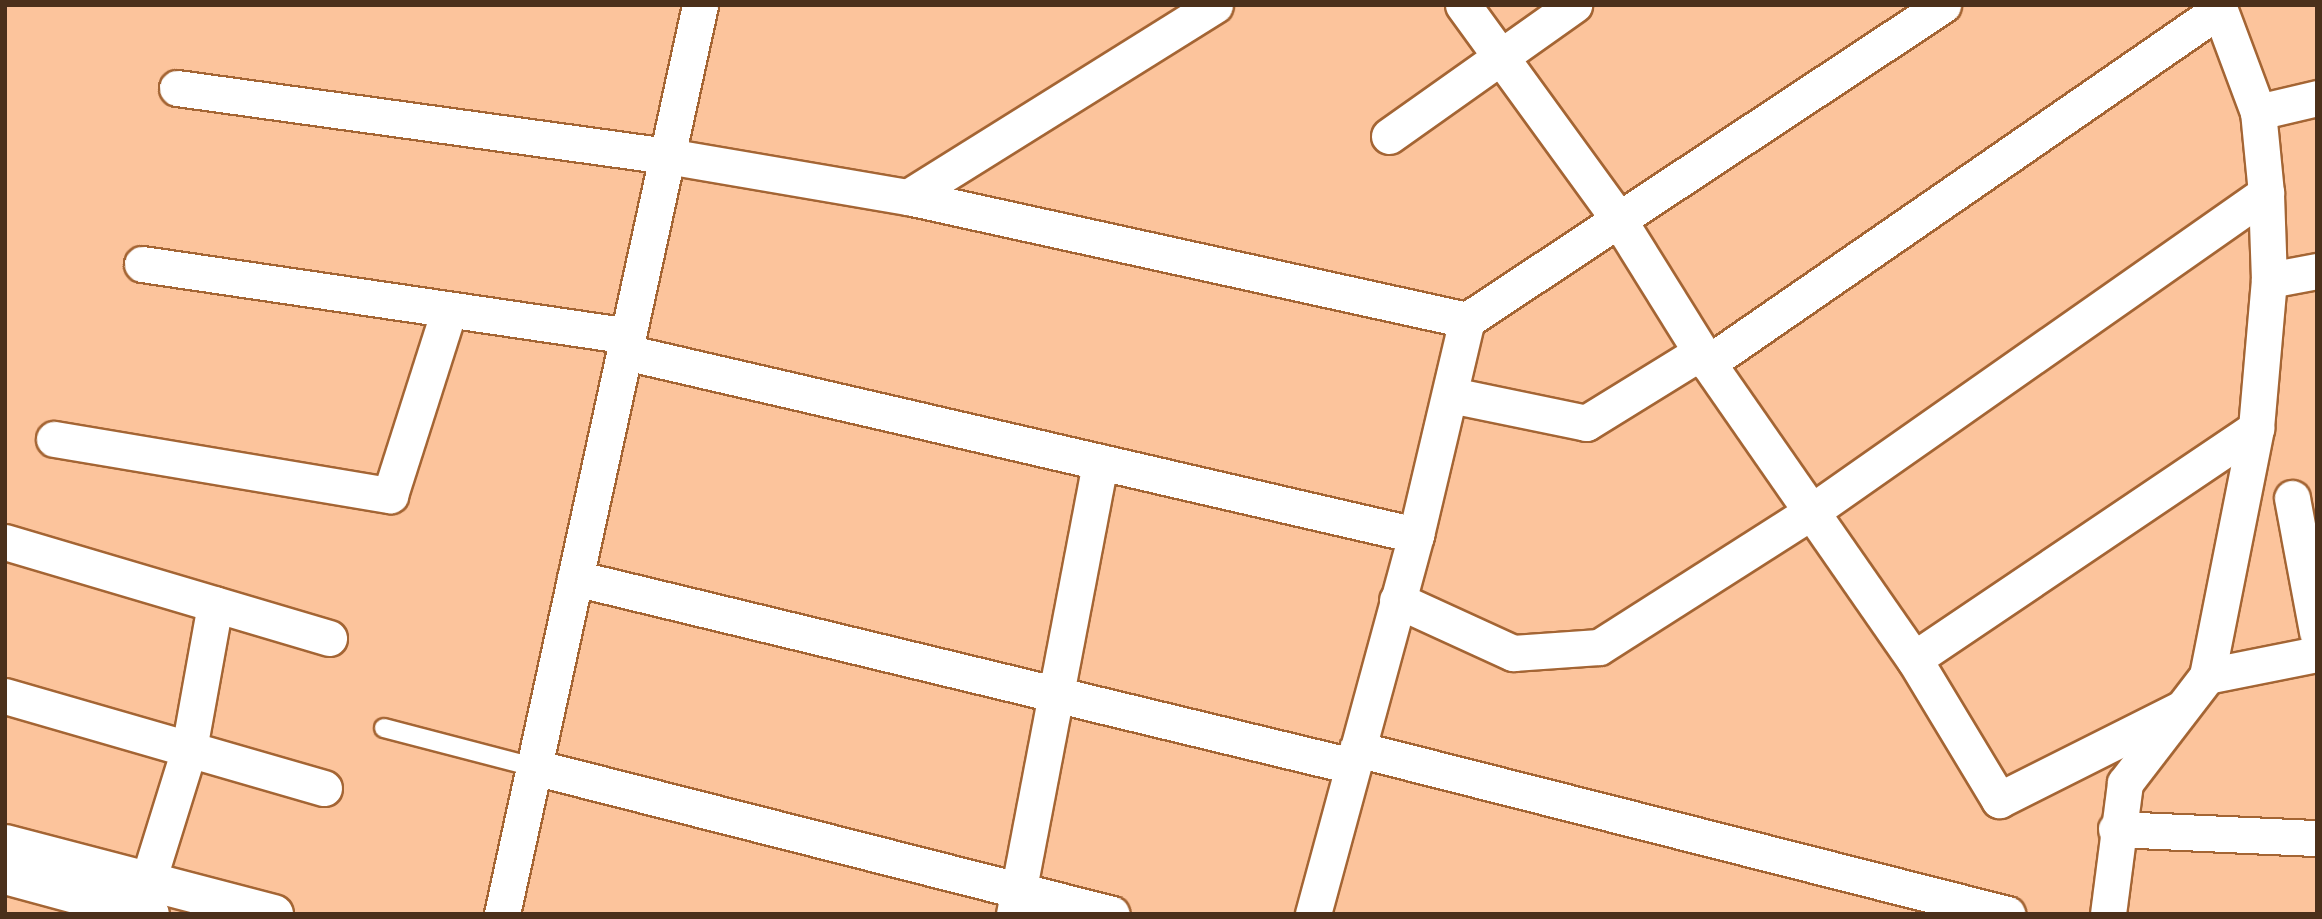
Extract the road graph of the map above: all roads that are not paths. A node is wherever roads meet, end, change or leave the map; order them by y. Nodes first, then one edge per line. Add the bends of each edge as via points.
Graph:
1 (700, 5) edge
2 (1216, 5) edge
3 (1463, 5) edge
4 (1574, 5) edge
5 (1943, 5) edge
6 (2218, 7) edge
7 (1501, 54) junction
8 (177, 88) dead end
9 (2317, 98) edge
10 (2258, 112) junction
11 (1389, 136) dead end
12 (667, 156) junction
13 (2266, 193) junction
14 (908, 197) junction
15 (1617, 217) junction
16 (142, 264) dead end
17 (2317, 271) edge
18 (2269, 280) junction
19 (449, 310) junction
20 (1467, 320) junction
21 (626, 344) junction
22 (1705, 358) junction
23 (1451, 395) junction
24 (2256, 428) junction
25 (54, 439) dead end
26 (1100, 462) junction
27 (2304, 495) edge
28 (2240, 510) junction
29 (1811, 512) junction
30 (1416, 535) junction
31 (5, 541) edge
32 (575, 578) junction
33 (1397, 600) junction
34 (215, 604) junction
35 (2317, 632) edge
36 (329, 638) dead end
37 (2317, 654) edge
38 (1914, 659) junction
39 (2207, 676) junction
40 (1057, 694) junction
41 (5, 696) edge
42 (2180, 709) junction
43 (384, 728) dead end
44 (189, 749) junction
45 (1355, 757) junction
46 (534, 767) junction
47 (324, 788) dead end
48 (2116, 829) junction
49 (2317, 838) edge
50 (5, 844) edge
51 (5, 875) edge
52 (149, 897) edge
53 (1016, 901) edge
54 (274, 914) edge
55 (502, 914) edge
56 (1112, 914) edge
57 (1313, 914) edge
58 (2007, 914) edge
59 (2108, 914) edge

1 - 12 street
2 - 14 street
3 - 7 street
4 - 7 street
5 - 15 street
6 - 10 street
6 - 22 street
7 - 11 street
7 - 15 street
8 - 12 street
9 - 10 street
10 - 13 street
12 - 14 street
12 - 21 street
13 - 18 street
13 - 29 street
14 - 20 street
15 - 20 street
15 - 22 street
16 - 19 street
17 - 18 street
18 - 24 street
19 - 21 street
19 - 25 street via 390,495
20 - 23 street
21 - 26 street
21 - 32 street
22 - 23 street via 1586,424
22 - 29 street
23 - 30 street
24 - 28 street
24 - 38 street
26 - 30 street
26 - 40 street
27 - 28 street
27 - 35 street
28 - 39 street
29 - 33 street via 1599,647 1513,653
29 - 38 street
30 - 33 street
31 - 34 street
32 - 40 street
32 - 46 street
33 - 45 street
34 - 36 street
34 - 44 street
37 - 39 street
38 - 42 street via 1999,800
39 - 42 street
40 - 45 street
40 - 53 street
41 - 44 street
42 - 48 street via 2125,783
43 - 46 lane
44 - 47 street
44 - 52 street
45 - 57 street
45 - 58 street
46 - 53 street
46 - 55 street
48 - 49 street
48 - 59 street
50 - 52 main road
51 - 52 main road
52 - 54 main road
53 - 56 street

